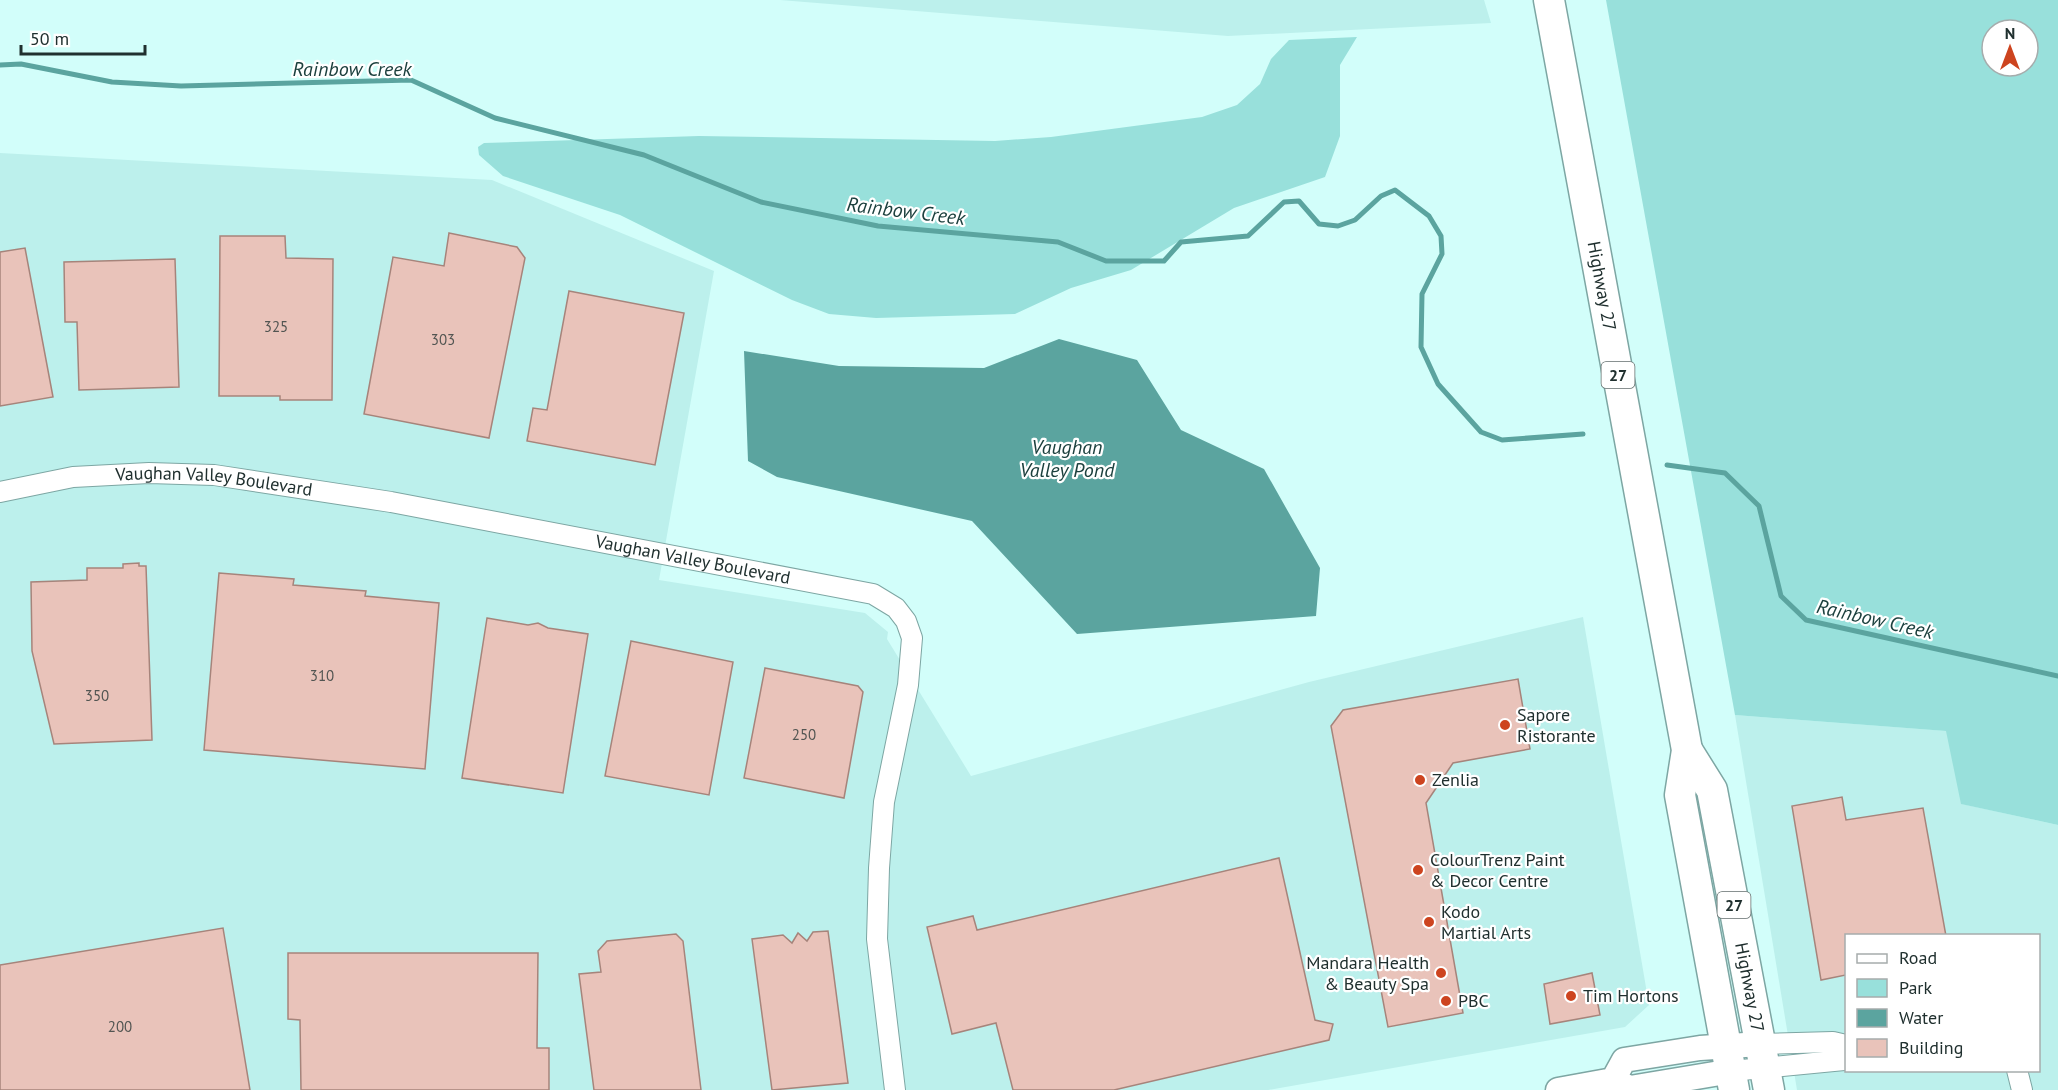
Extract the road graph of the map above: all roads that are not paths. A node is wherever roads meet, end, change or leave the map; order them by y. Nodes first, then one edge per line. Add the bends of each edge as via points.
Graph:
1 (1549, 0) edge
2 (0, 492) edge
3 (1687, 750) junction
4 (1845, 1045) edge
5 (1845, 1058) edge
6 (1764, 1067) edge
7 (1731, 1069) edge
8 (2017, 1072) edge
9 (895, 1090) edge
10 (1558, 1090) edge
11 (2022, 1090) edge

1 - 3 main road, Highway 27 / 27
2 - 9 street, Vaughan Valley Boulevard via 73,477 214,475 391,502 862,591 896,608 912,638 908,685 884,802 876,939
3 - 6 main road, Highway 27 / 27 via 1713,790
3 - 7 main road, Highway 27 / 27 via 1680,795
4 - 6 street via 1833,1042
5 - 6 street
6 - 7 street
7 - 10 street via 1700,1048 1624,1060 1613,1080
8 - 11 street

